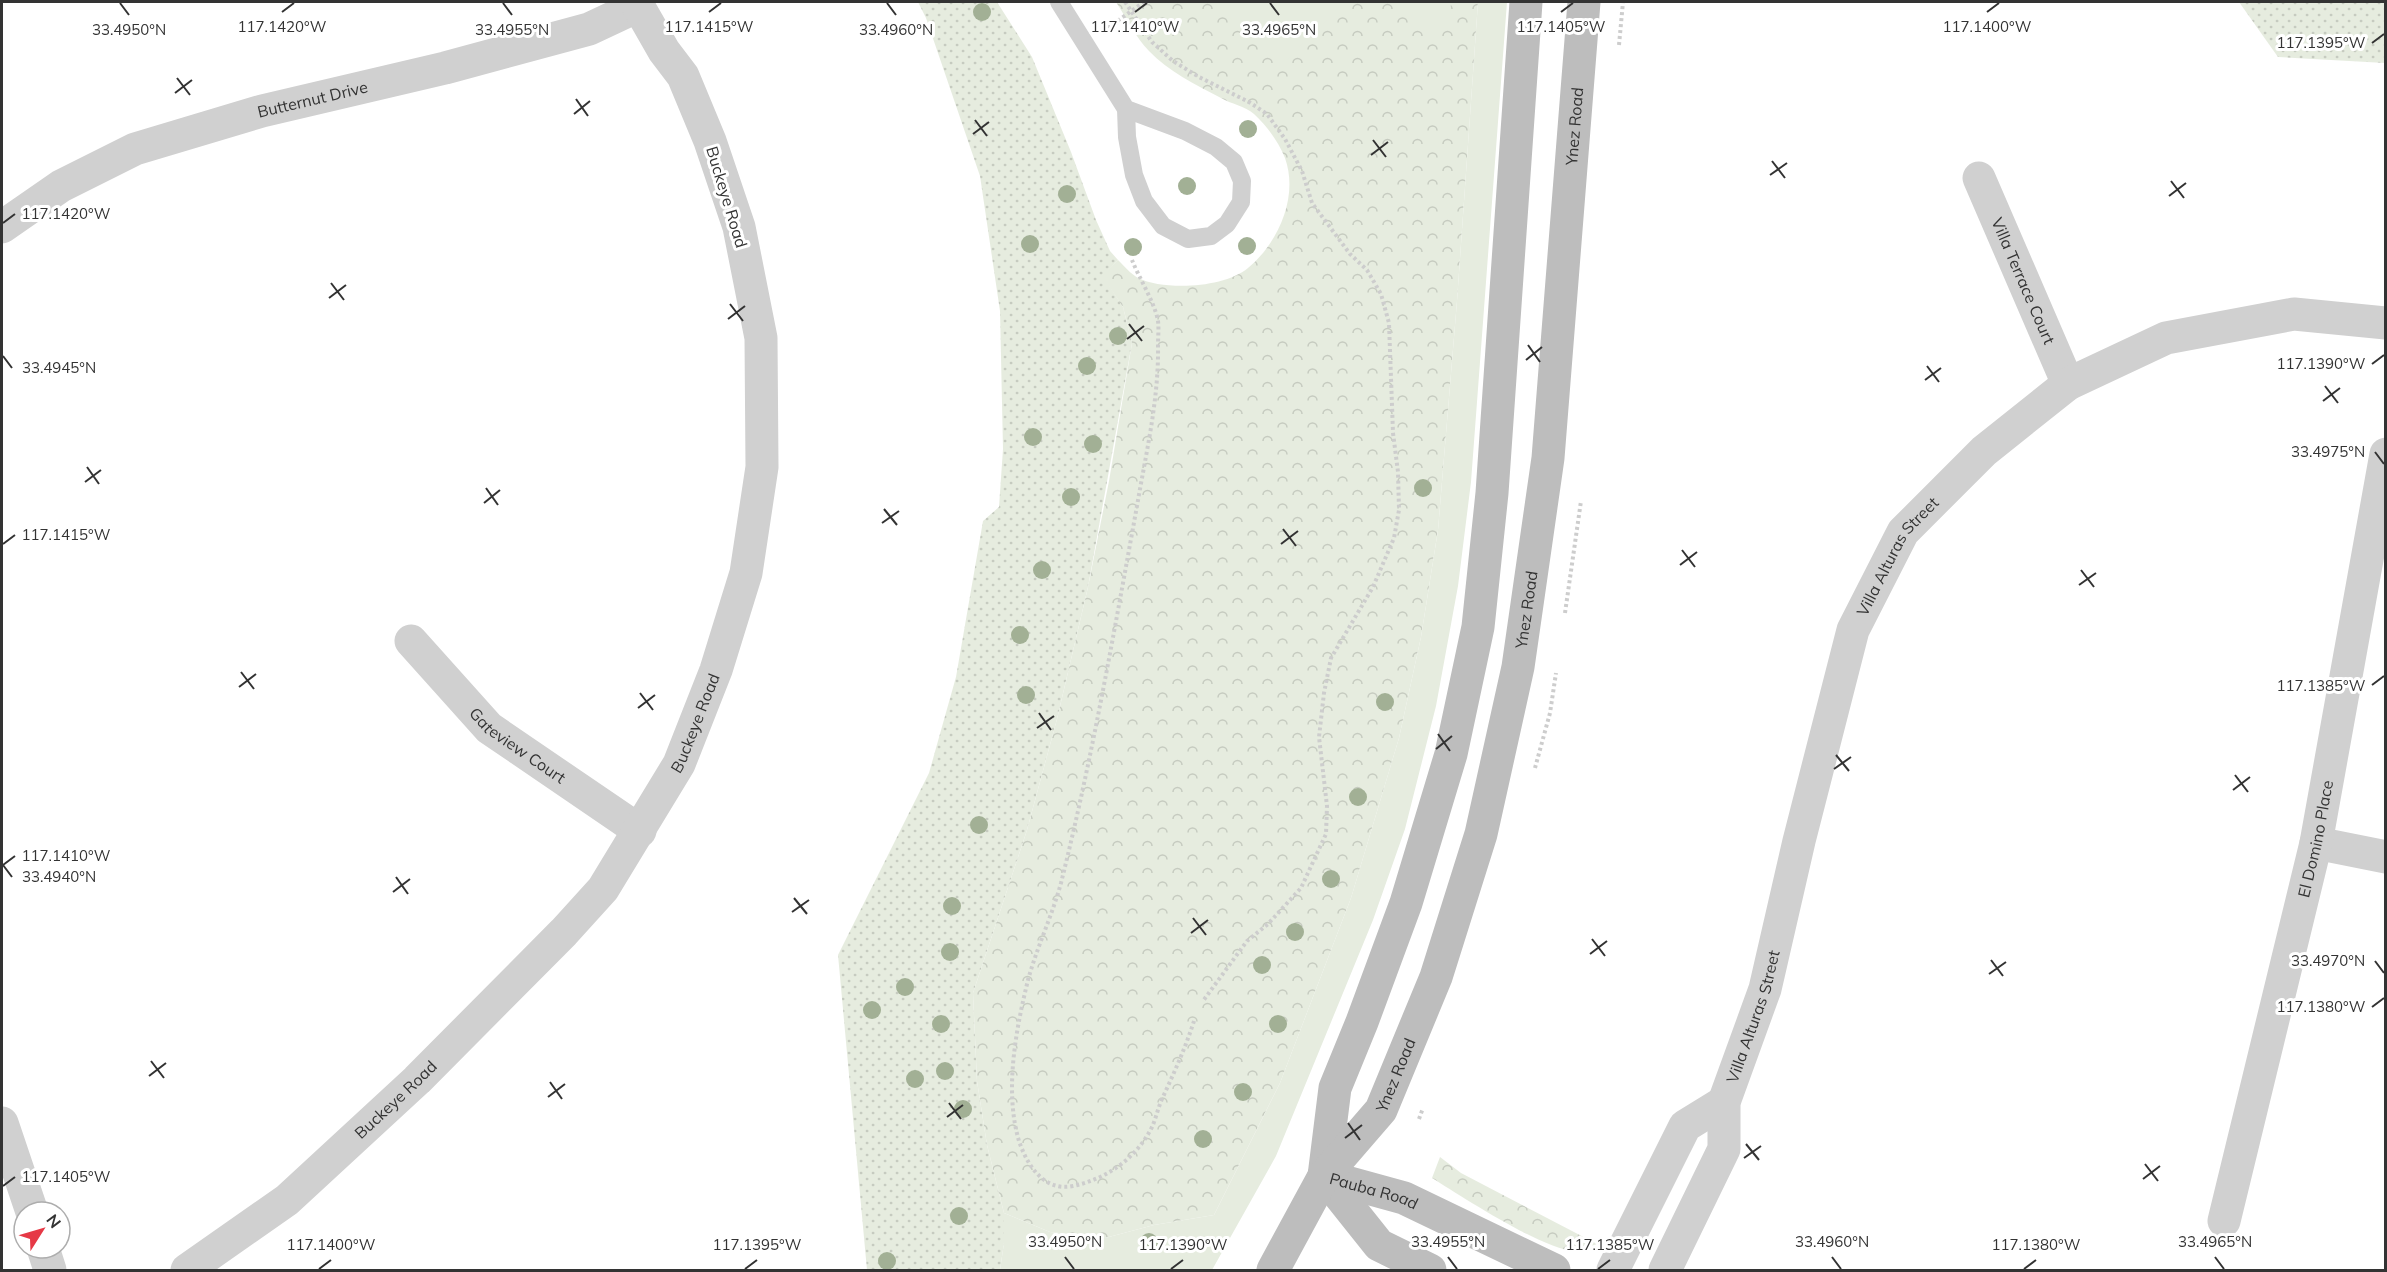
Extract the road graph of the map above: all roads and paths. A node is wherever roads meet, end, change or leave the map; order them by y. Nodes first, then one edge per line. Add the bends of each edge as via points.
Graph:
1 (1059, 2) edge
2 (1125, 2) edge
3 (1144, 2) edge
4 (1526, 2) edge
5 (1584, 2) edge
6 (637, 4) edge
7 (1131, 11) junction
8 (1086, 44) junction
9 (1126, 110) junction
10 (1979, 178) dead end
11 (2, 227) edge
12 (1132, 260) dead end
13 (2385, 323) edge
14 (2068, 384) junction
15 (2385, 454) edge
16 (411, 641) dead end
17 (640, 831) junction
18 (2316, 843) junction
19 (2385, 857) edge
20 (1203, 1001) dead end
21 (1194, 1021) dead end
22 (1724, 1102) junction
23 (2, 1123) edge
24 (1324, 1176) junction
25 (28, 1200) edge
26 (2224, 1221) dead end
27 (187, 1270) edge
28 (1273, 1270) edge
29 (1430, 1270) edge
30 (1554, 1270) edge
31 (1613, 1270) edge
32 (1665, 1270) edge

1 - 8 lane
2 - 7 path
3 - 7 path
4 - 24 main road, Ynez Road via 1492,493 1478,627 1451,754 1412,882 1335,1088
5 - 24 main road, Ynez Road via 1548,458 1516,678 1481,834 1436,977 1381,1110
6 - 11 street, Butternut Drive via 589,29 261,111 135,149 62,186
6 - 17 street, Buckeye Road via 683,76 739,227 761,338 762,432 762,467 746,573 716,670 678,764
7 - 8 path
7 - 20 path via 1152,42 1173,61 1267,114 1302,171 1312,202 1350,254 1367,270 1381,294 1389,323 1399,510 1394,538 1373,587 1331,658 1319,737 1327,806 1326,834 1301,888 1247,941
8 - 9 lane
9 - 9 lane via 1134,175 1144,201 1163,226 1188,239 1211,236 1227,224 1241,202 1242,181 1234,162 1216,147 1185,131
10 - 14 street, Villa Terrace Court
12 - 21 path via 1158,320 1159,370 1089,767 1051,916 1028,978 1015,1053 1018,1138 1027,1161 1043,1180 1063,1188 1085,1183 1109,1174 1134,1152 1152,1128
13 - 14 street, Villa Alturas Street via 2294,314 2178,335
14 - 22 street, Villa Alturas Street via 1984,452 1903,532 1854,630 1765,989
15 - 18 street, El Domino Place
16 - 17 street, Gateview Court via 489,728
17 - 27 street, Buckeye Road via 603,889 417,1080 287,1200
18 - 19 street
18 - 26 street, El Domino Place
22 - 31 street, Villa Alturas Street via 1685,1126
22 - 32 street, Villa Alturas Street via 1724,1149
23 - 25 street
24 - 28 main road, Ynez Road
24 - 29 main road, Pauba Road via 1379,1245
24 - 30 main road, Pauba Road via 1404,1198

